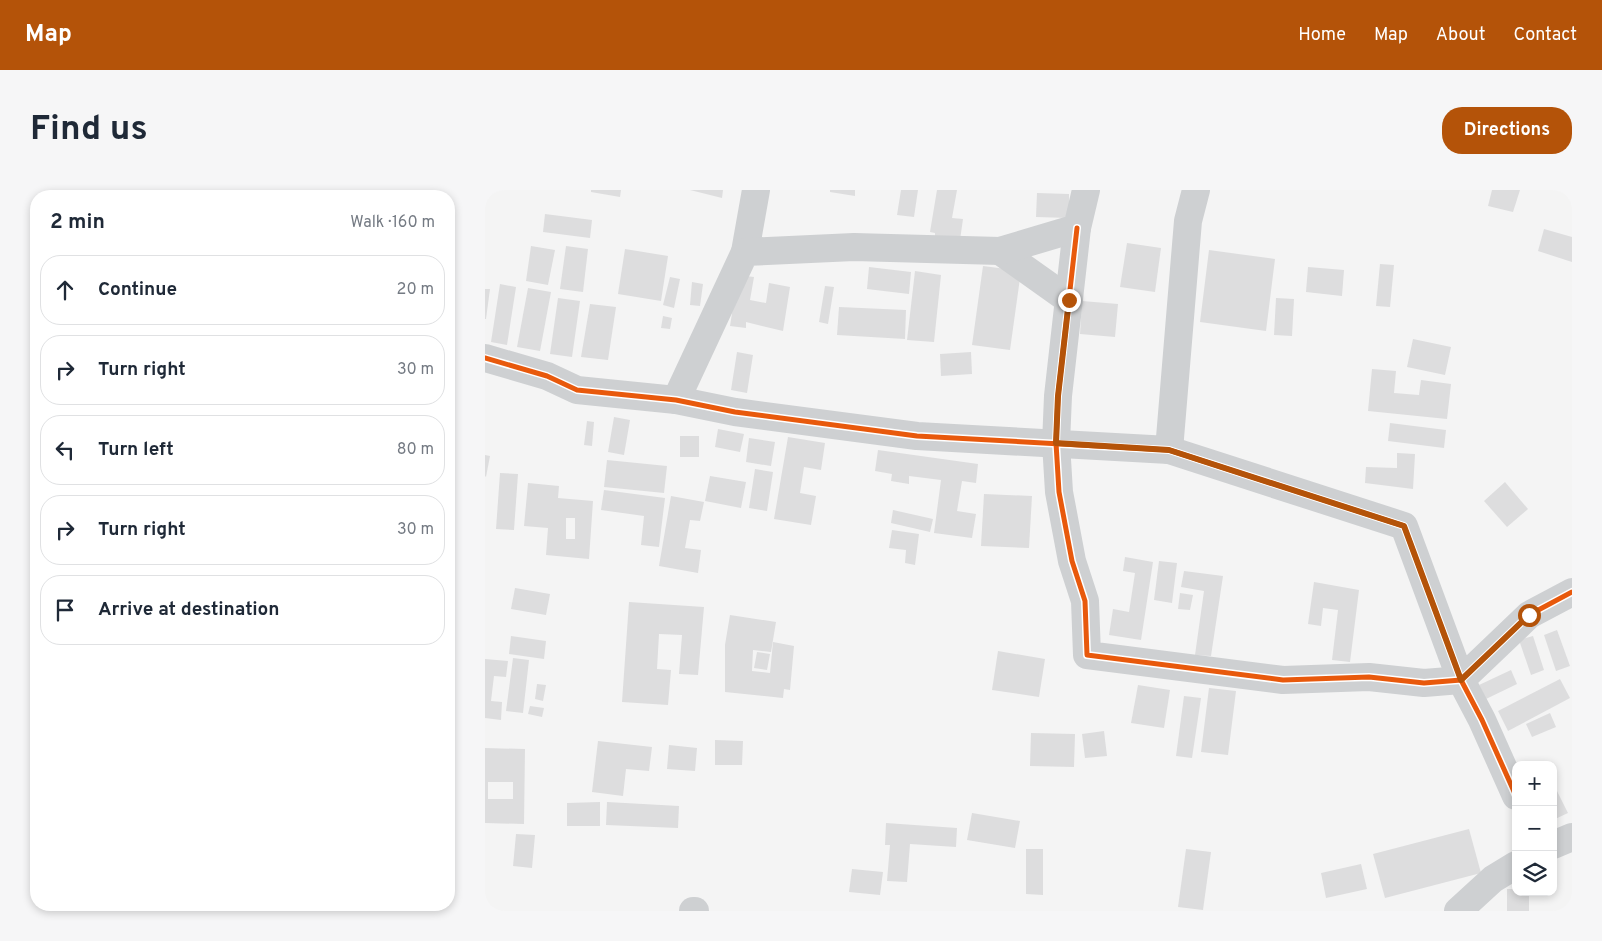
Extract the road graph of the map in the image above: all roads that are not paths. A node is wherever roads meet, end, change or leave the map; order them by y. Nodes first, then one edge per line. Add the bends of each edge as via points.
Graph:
1 (756, 190) edge
2 (1087, 190) edge
3 (1196, 190) edge
4 (1077, 228) junction
5 (999, 251) junction
6 (745, 252) junction
7 (1069, 300) junction
8 (485, 358) edge
9 (677, 400) junction
10 (1056, 443) junction
11 (1169, 450) junction
12 (1572, 592) edge
13 (1461, 680) junction
14 (1512, 787) edge
15 (1572, 836) edge
16 (1557, 842) edge
17 (1512, 867) edge
18 (1458, 911) edge

1 - 6 street
2 - 4 street
3 - 11 street via 1188,221
4 - 5 street
4 - 7 street
5 - 6 street via 854,247
5 - 7 street
6 - 9 street
7 - 10 street
8 - 9 street via 547,376 577,390
9 - 10 street via 735,412 917,436
10 - 11 street
10 - 13 street via 1059,492 1072,561 1085,601 1087,655 1283,680 1369,677 1424,683
11 - 13 street via 1404,526
12 - 13 street via 1529,615
13 - 14 street
15 - 16 street
17 - 18 street via 1493,879

